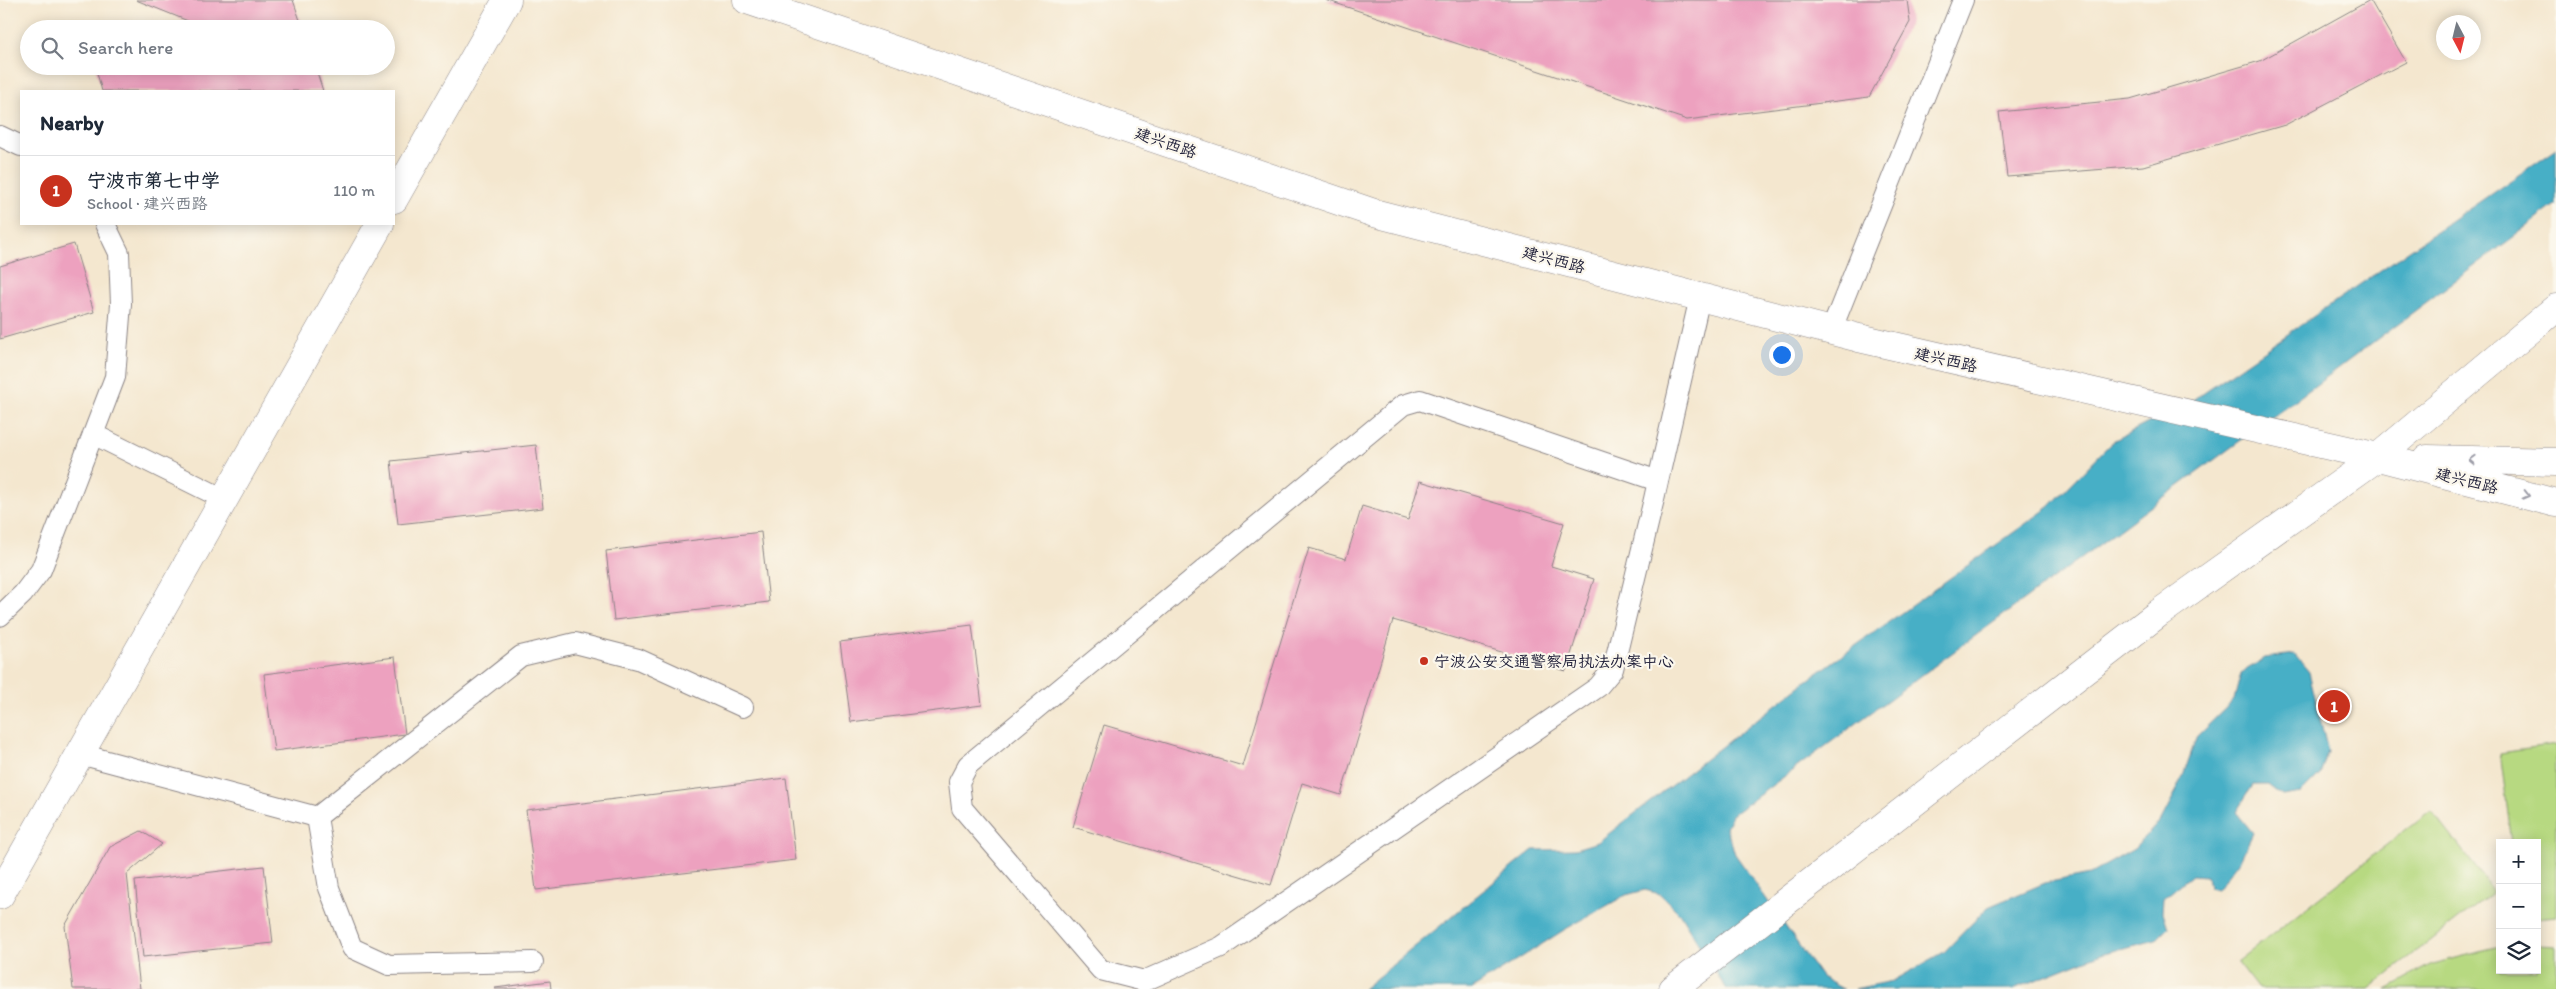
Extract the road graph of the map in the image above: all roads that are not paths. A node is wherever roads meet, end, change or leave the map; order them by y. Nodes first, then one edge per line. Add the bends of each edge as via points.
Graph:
1 (507, 0) edge
2 (747, 0) edge
3 (1963, 0) edge
4 (0, 136) edge
5 (20, 146) edge
6 (395, 197) edge
7 (105, 225) edge
8 (379, 225) edge
9 (1700, 297) junction
10 (2556, 308) edge
11 (1831, 331) junction
12 (93, 434) junction
13 (2378, 457) junction
14 (2556, 462) edge
15 (1658, 482) junction
16 (224, 498) junction
17 (2556, 503) edge
18 (0, 616) edge
19 (743, 707) dead end
20 (80, 754) junction
21 (317, 817) junction
22 (0, 895) edge
23 (533, 962) dead end
24 (1672, 989) edge

1 - 6 street
2 - 9 street, 建兴西路 via 1374,212
3 - 11 lane
4 - 5 lane
7 - 12 lane via 119,254 121,304 115,377
8 - 16 street
9 - 11 street, 建兴西路
9 - 15 lane
10 - 13 street
11 - 13 street, 建兴西路
12 - 16 lane
12 - 18 lane via 41,570 23,594
14 -> 13 street, 建兴西路
13 -> 17 street, 建兴西路
13 - 24 street via 2159,613
15 - 15 lane via 1612,669 1598,687 1222,947 1144,981 1101,970 962,808 959,782 968,765 1403,405 1420,400
16 - 20 street
19 - 21 lane via 638,659 574,643 521,656
20 - 21 lane
20 - 22 street
21 - 23 lane via 329,888 352,948 389,965

